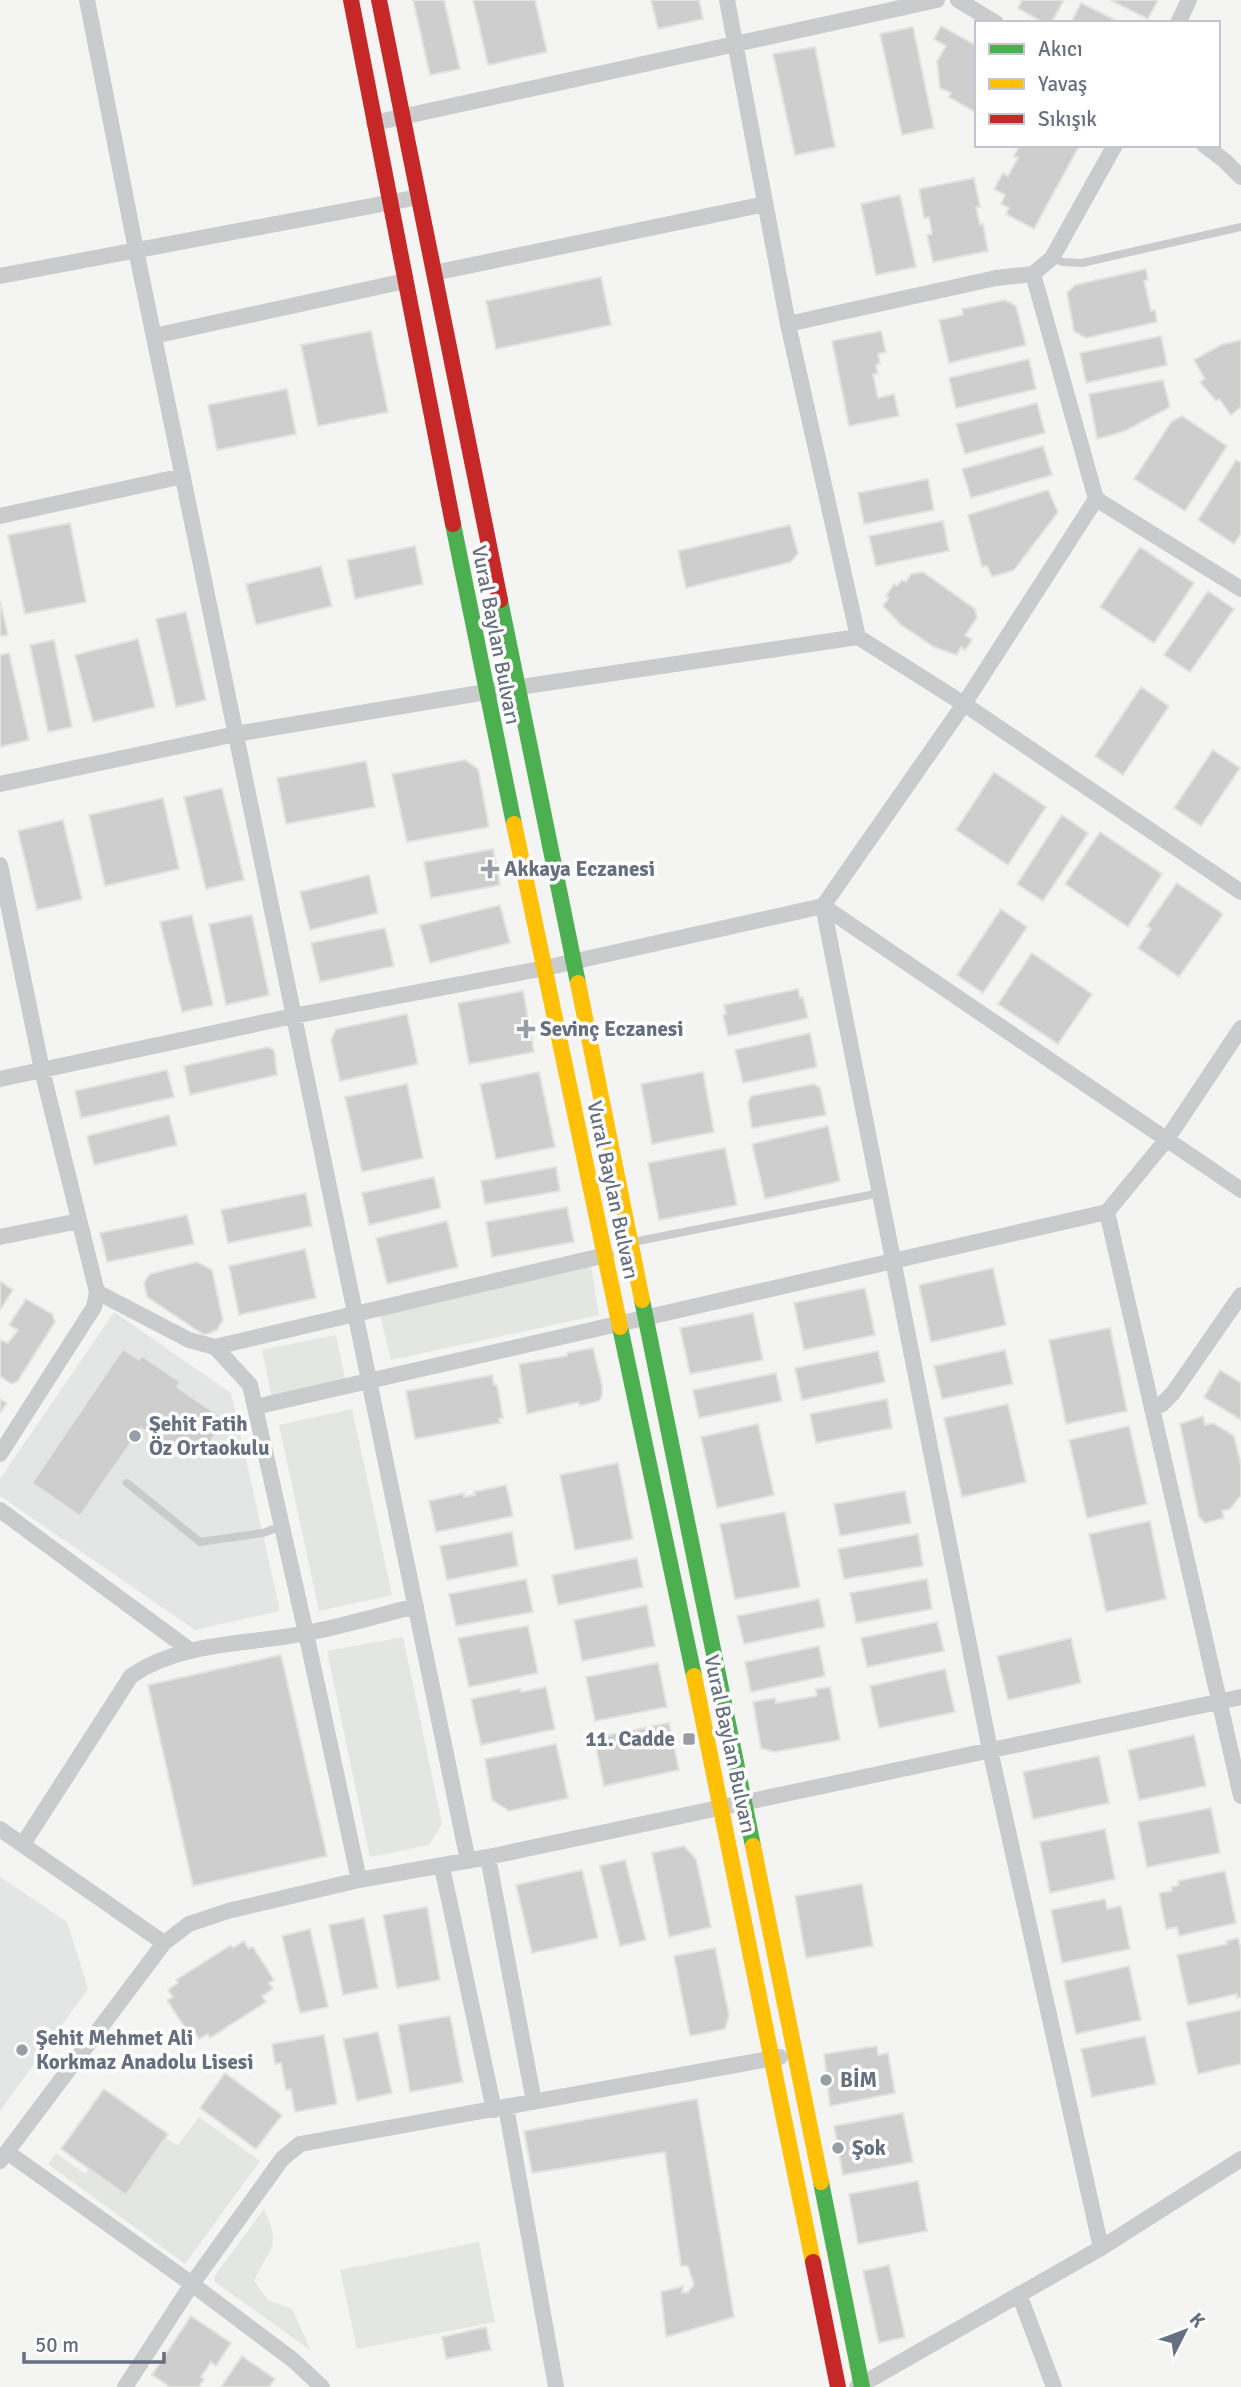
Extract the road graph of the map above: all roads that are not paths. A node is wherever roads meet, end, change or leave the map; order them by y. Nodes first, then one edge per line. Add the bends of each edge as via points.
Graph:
1 (87, 0) edge
2 (351, 0) edge
3 (379, 0) edge
4 (727, 0) edge
5 (937, 0) edge
6 (958, 0) edge
7 (1189, 0) edge
8 (993, 21) edge
9 (1179, 21) edge
10 (736, 45) junction
11 (403, 118) junction
12 (374, 123) junction
13 (1114, 147) edge
14 (1207, 147) edge
15 (1241, 177) edge
16 (418, 197) junction
17 (390, 203) junction
18 (765, 204) junction
19 (1241, 227) edge
20 (136, 250) junction
21 (1052, 258) junction
22 (434, 273) junction
23 (1033, 274) junction
24 (0, 276) edge
25 (405, 281) junction
26 (788, 324) junction
27 (154, 336) junction
28 (183, 476) junction
29 (1096, 499) junction
30 (0, 516) edge
31 (1241, 589) edge
32 (858, 637) junction
33 (518, 687) junction
34 (486, 692) junction
35 (964, 704) junction
36 (236, 734) junction
37 (0, 784) edge
38 (0, 865) edge
39 (1241, 892) edge
40 (823, 906) junction
41 (574, 962) junction
42 (545, 968) junction
43 (293, 1016) junction
44 (1241, 1028) edge
45 (42, 1070) junction
46 (0, 1079) edge
47 (1167, 1139) junction
48 (1241, 1190) edge
49 (880, 1193) junction
50 (1107, 1212) junction
51 (79, 1221) junction
52 (0, 1237) edge
53 (631, 1243) junction
54 (606, 1255) junction
55 (892, 1260) junction
56 (97, 1292) junction
57 (1241, 1295) edge
58 (356, 1313) junction
59 (645, 1317) junction
60 (620, 1324) junction
61 (215, 1347) junction
62 (369, 1380) junction
63 (255, 1407) junction
64 (1152, 1409) junction
65 (0, 1454) edge
66 (127, 1483) dead end
67 (0, 1510) edge
68 (282, 1526) junction
69 (416, 1606) junction
70 (306, 1633) junction
71 (191, 1651) junction
72 (1241, 1697) edge
73 (1219, 1701) junction
74 (990, 1750) junction
75 (1241, 1796) edge
76 (744, 1802) junction
77 (722, 1807) junction
78 (0, 1829) edge
79 (23, 1844) junction
80 (488, 1857) junction
81 (468, 1860) junction
82 (442, 1867) junction
83 (359, 1880) junction
84 (164, 1943) junction
85 (795, 2055) junction
86 (772, 2059) junction
87 (534, 2102) junction
88 (500, 2108) junction
89 (3, 2157) edge
90 (1241, 2159) edge
91 (1101, 2248) junction
92 (192, 2284) junction
93 (1019, 2294) junction
94 (860, 2386) edge
95 (125, 2387) edge
96 (322, 2387) edge
97 (556, 2387) edge
98 (838, 2387) edge
99 (1054, 2387) edge

1 - 20 street
2 - 12 main road, Vural Baylan Bulvarı
3 - 11 main road, Vural Baylan Bulvarı
4 - 10 street
5 - 10 street
6 - 8 street
7 - 9 street
10 - 11 street
10 - 18 street
11 - 12 street
11 - 16 main road, Vural Baylan Bulvarı
12 - 17 main road, Vural Baylan Bulvarı
13 - 21 street
14 - 15 street
16 - 17 street
16 - 22 main road, Vural Baylan Bulvarı
17 - 20 street
17 - 25 main road, Vural Baylan Bulvarı
18 - 22 street
18 - 26 street
19 - 21 lane via 1082,263
20 - 24 street
20 - 27 street
21 - 23 street
22 - 33 main road, Vural Baylan Bulvarı
23 - 26 street
23 - 29 street
25 - 27 street
25 - 34 main road, Vural Baylan Bulvarı
26 - 32 street
27 - 28 street
28 - 30 street
28 - 36 street
29 - 31 street
29 - 35 street
32 - 33 street
32 - 35 street
33 - 34 street
33 - 41 main road, Vural Baylan Bulvarı
34 - 36 street
34 - 42 main road, Vural Baylan Bulvarı
35 - 39 street
35 - 40 street
36 - 37 street
36 - 43 street
38 - 45 street
40 - 41 street
40 - 47 street
40 - 49 street
41 - 42 street
41 - 53 main road, Vural Baylan Bulvarı
42 - 43 street
42 - 54 main road, Vural Baylan Bulvarı
43 - 45 street
43 - 58 street
44 - 47 street
45 - 46 street
45 - 51 street
47 - 48 street
47 - 50 street
49 - 53 lane
49 - 55 street
50 - 55 street
50 - 64 street
51 - 52 street
51 - 56 street
53 - 59 main road, Vural Baylan Bulvarı
54 - 58 street
54 - 60 main road, Vural Baylan Bulvarı
55 - 59 street
55 - 74 street
56 - 61 street via 189,1340
56 - 65 street via 94,1307
57 - 64 street via 1173,1393
58 - 61 street
58 - 62 street
59 - 60 street
59 - 76 main road, Vural Baylan Bulvarı
60 - 62 street
60 - 77 main road, Vural Baylan Bulvarı
61 - 63 street via 250,1385
62 - 63 street
62 - 69 street
63 - 68 street
64 - 73 street
66 - 68 lane via 200,1542
67 - 71 street
68 - 70 street
69 - 70 street
69 - 81 street
70 - 71 street
70 - 83 street
71 - 79 street via 151,1662 131,1676
72 - 73 street
73 - 74 street
73 - 75 street
74 - 76 street
74 - 91 street
76 - 77 street
76 - 85 main road, Vural Baylan Bulvarı
77 - 80 street
77 - 86 main road, Vural Baylan Bulvarı
78 - 79 street
79 - 84 street
80 - 81 street
80 - 87 street
81 - 82 street
82 - 83 street
82 - 88 street
83 - 84 street via 228,1911 189,1924
84 - 89 street
85 - 86 street
85 - 94 main road, Vural Baylan Bulvarı
86 - 87 street
86 - 98 main road, Vural Baylan Bulvarı
87 - 88 street
88 - 92 street via 300,2144 282,2159
88 - 97 street
89 - 92 street
90 - 91 street
91 - 93 street
92 - 95 street
92 - 96 street
93 - 94 street
93 - 99 street

